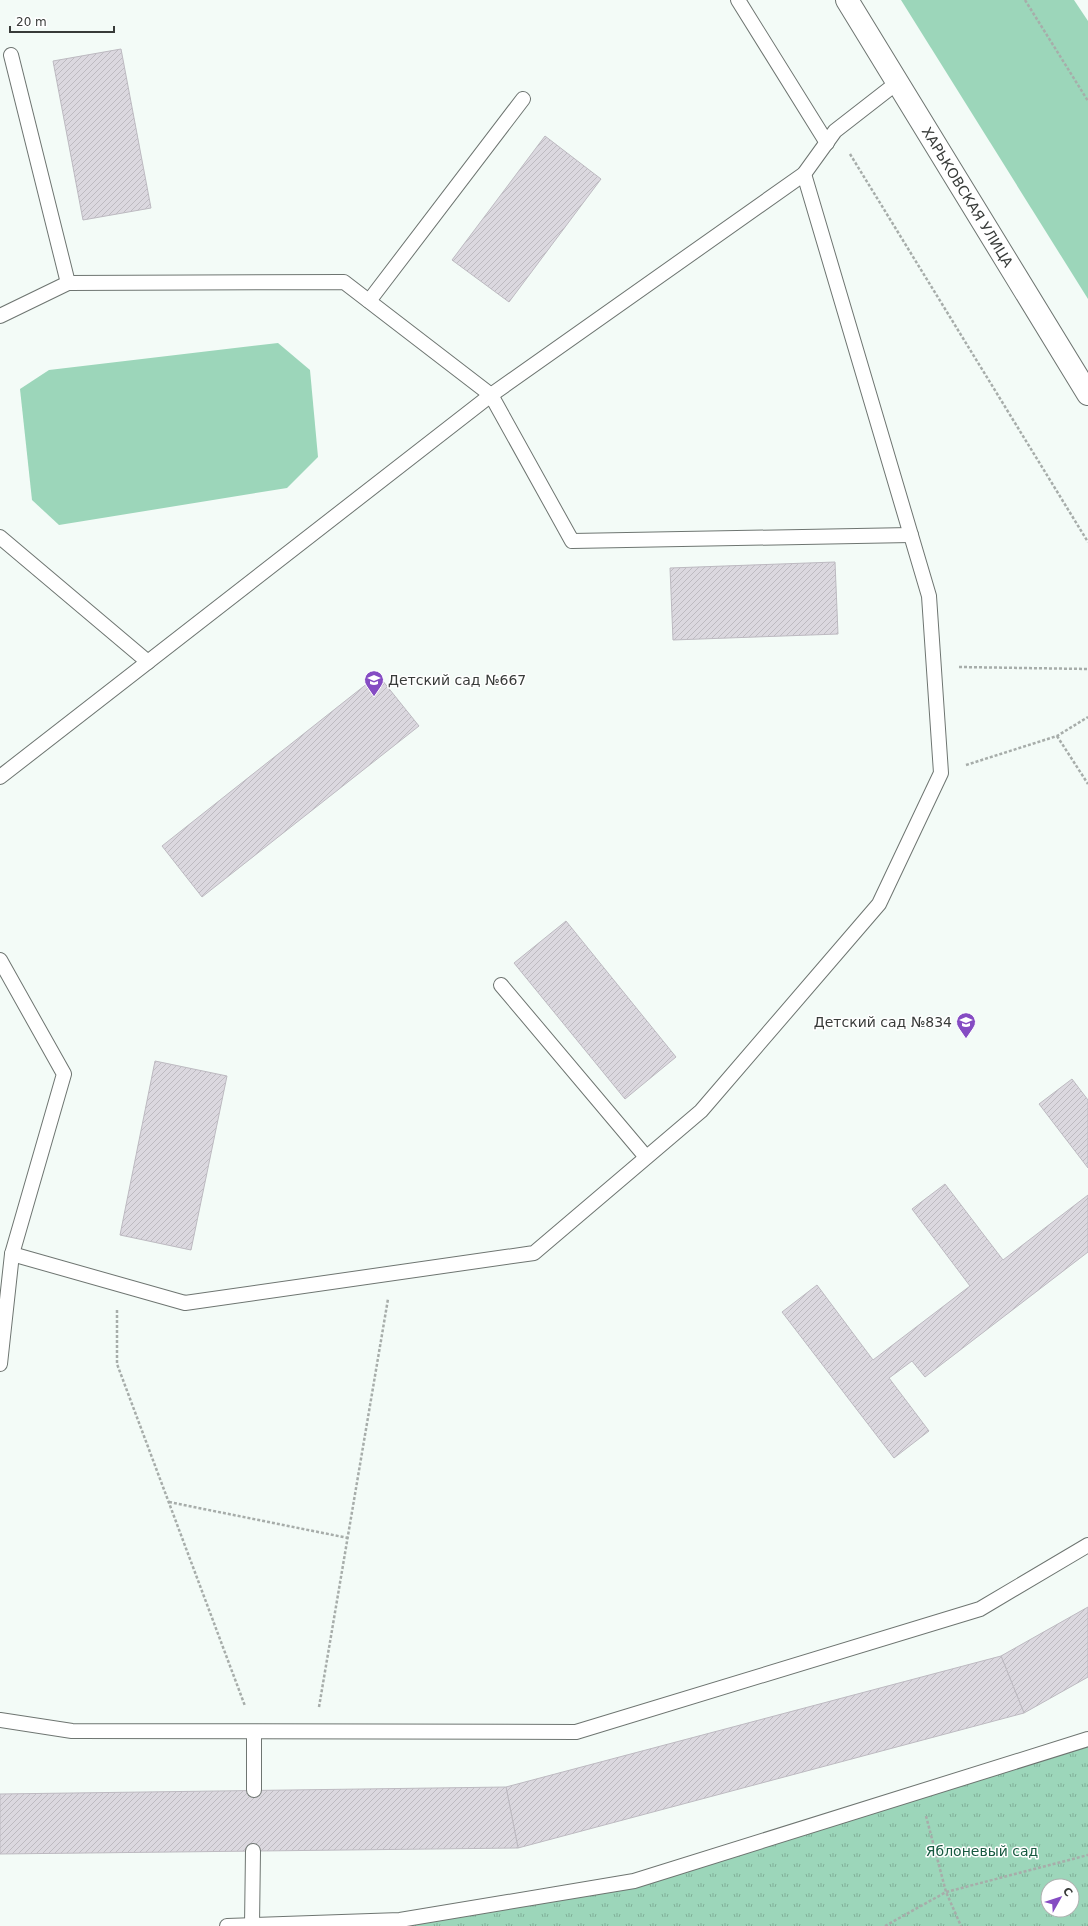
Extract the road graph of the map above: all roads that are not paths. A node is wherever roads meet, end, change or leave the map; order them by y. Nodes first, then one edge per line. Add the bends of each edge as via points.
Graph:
1 (738, 0) edge
2 (847, 0) edge
3 (11, 55) dead end
4 (898, 82) junction
5 (523, 99) dead end
6 (827, 143) junction
7 (804, 174) junction
8 (68, 283) junction
9 (369, 301) junction
10 (0, 316) edge
11 (1088, 394) edge
12 (491, 395) junction
13 (911, 535) junction
14 (0, 537) edge
15 (148, 662) junction
16 (0, 777) edge
17 (0, 960) edge
18 (501, 985) dead end
19 (646, 1157) junction
20 (12, 1254) junction
21 (0, 1364) edge
22 (1088, 1545) edge
23 (0, 1720) edge
24 (254, 1732) junction
25 (1088, 1739) edge
26 (254, 1790) dead end
27 (253, 1851) dead end
28 (252, 1925) edge
29 (227, 1926) edge

1 - 6 lane
2 - 4 street, ХАРЬКОВСКАЯ УЛИЦА
3 - 8 lane
4 - 6 lane via 835,131
4 - 11 street, ХАРЬКОВСКАЯ УЛИЦА
5 - 9 lane
6 - 7 lane
7 - 12 lane
7 - 13 lane
8 - 9 lane via 344,282
8 - 10 lane
9 - 12 lane
12 - 13 lane via 572,541
12 - 15 lane
13 - 19 lane via 929,596 941,773 879,904 701,1111
14 - 15 lane
15 - 16 lane
17 - 20 lane via 64,1074
18 - 19 lane
19 - 20 lane via 534,1253 185,1303
20 - 21 lane
22 - 24 lane via 980,1609 576,1732
23 - 24 lane via 72,1731
24 - 26 lane
25 - 28 lane via 634,1881 400,1920
27 - 28 lane
28 - 29 lane

